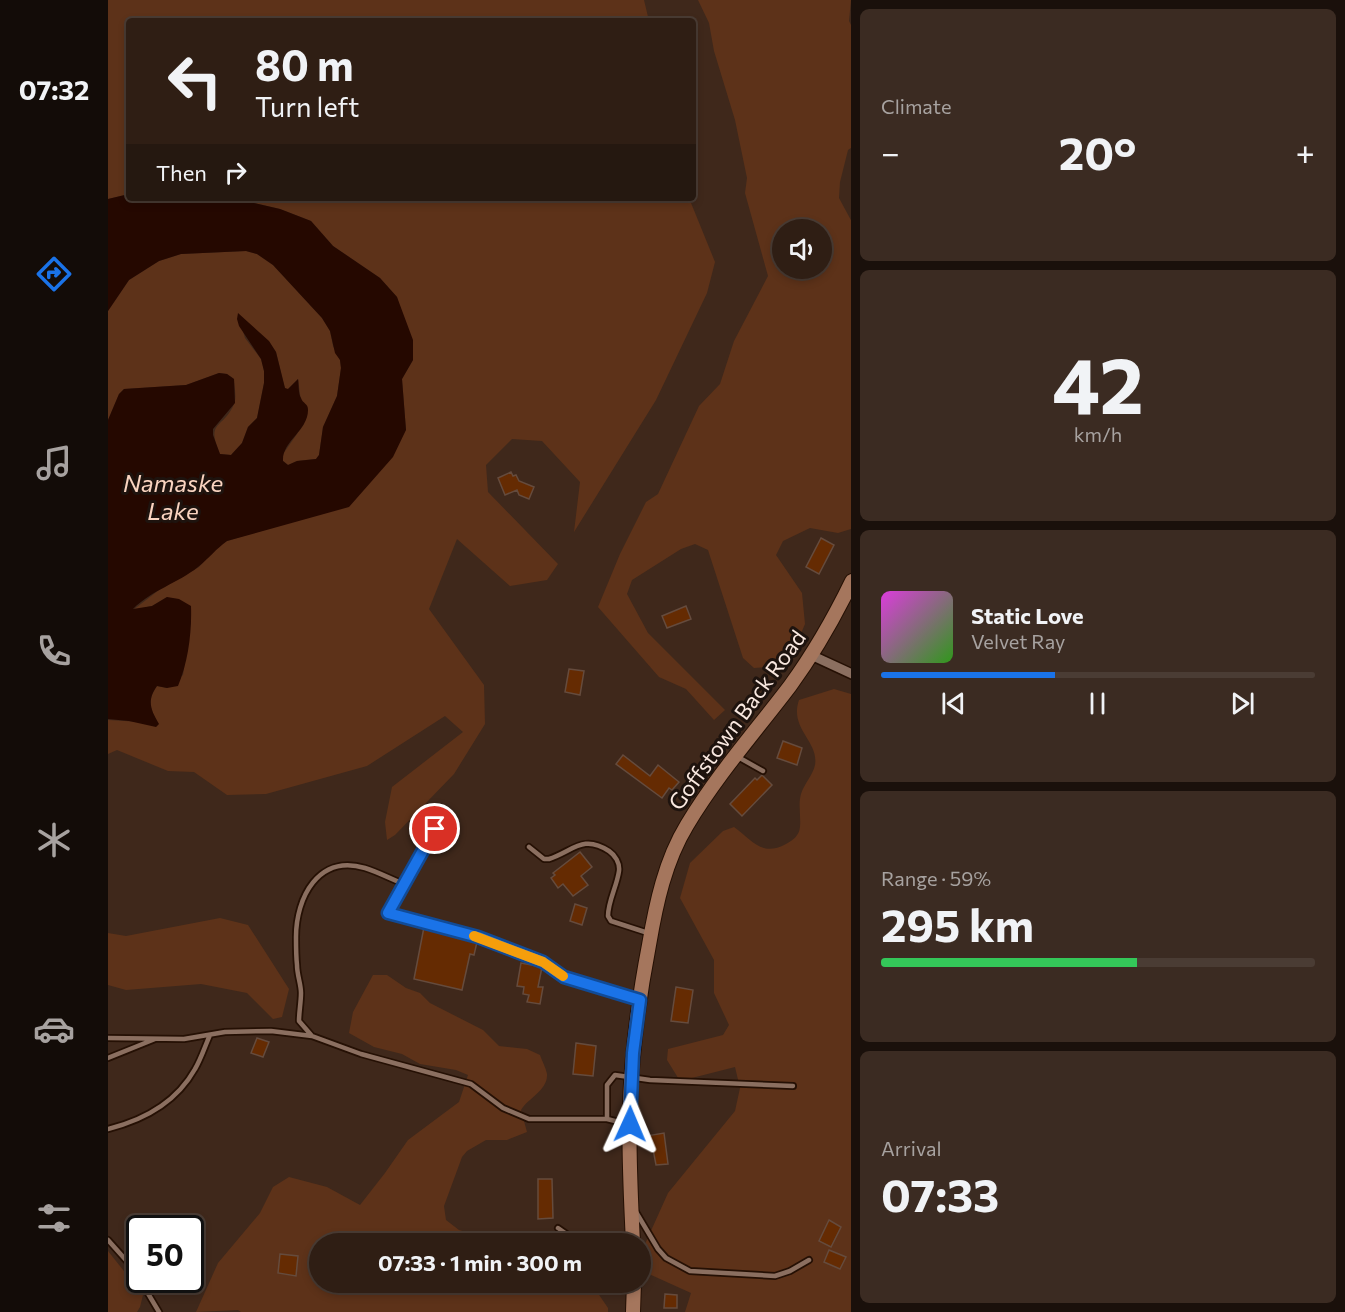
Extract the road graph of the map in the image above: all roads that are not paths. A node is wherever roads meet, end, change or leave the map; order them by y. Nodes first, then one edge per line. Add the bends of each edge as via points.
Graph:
1 (851, 583) edge
2 (812, 656) junction
3 (851, 674) edge
4 (736, 755) junction
5 (763, 771) dead end
6 (435, 829) dead end
7 (529, 847) dead end
8 (404, 885) junction
9 (651, 934) junction
10 (640, 1000) junction
11 (210, 1035) junction
12 (312, 1036) junction
13 (108, 1038) edge
14 (158, 1038) junction
15 (108, 1058) edge
16 (632, 1077) junction
17 (793, 1086) dead end
18 (607, 1119) junction
19 (630, 1124) junction
20 (108, 1125) edge
21 (122, 1126) junction
22 (108, 1129) edge
23 (631, 1205) junction
24 (558, 1227) dead end
25 (566, 1233) edge
26 (632, 1233) edge
27 (108, 1240) edge
28 (809, 1260) dead end
29 (126, 1261) edge
30 (148, 1293) edge
31 (634, 1293) edge
32 (159, 1312) edge
33 (633, 1312) edge

1 - 2 main road, Goffstown Back Road
2 - 3 street
2 - 4 main road, Goffstown Back Road
4 - 5 lane
4 - 9 main road, Goffstown Back Road via 706,794 673,852
6 - 8 lane
7 - 9 lane via 544,859 581,844 608,850 620,869 608,916 611,921
8 - 10 lane via 388,913 478,937 543,962 564,977
8 - 12 lane via 350,866 335,868 310,884 300,905 296,934 299,1021
9 - 10 main road, Goffstown Back Road
10 - 16 main road, Goffstown Back Road
11 - 12 lane via 271,1031
11 - 14 lane
11 - 21 lane via 184,1086 154,1113
12 - 18 lane via 361,1054 471,1084 503,1108 530,1119
13 - 14 lane
14 - 15 lane
16 - 17 lane
16 - 18 lane via 615,1074 610,1079
16 - 19 main road, Goffstown Back Road
18 - 19 lane
19 - 23 main road, Goffstown Back Road
20 - 21 lane
21 - 22 lane
23 - 26 main road, Goffstown Back Road
23 - 28 lane via 666,1258 690,1271 775,1276
24 - 25 lane
27 - 29 lane
30 - 32 lane
31 - 33 main road

